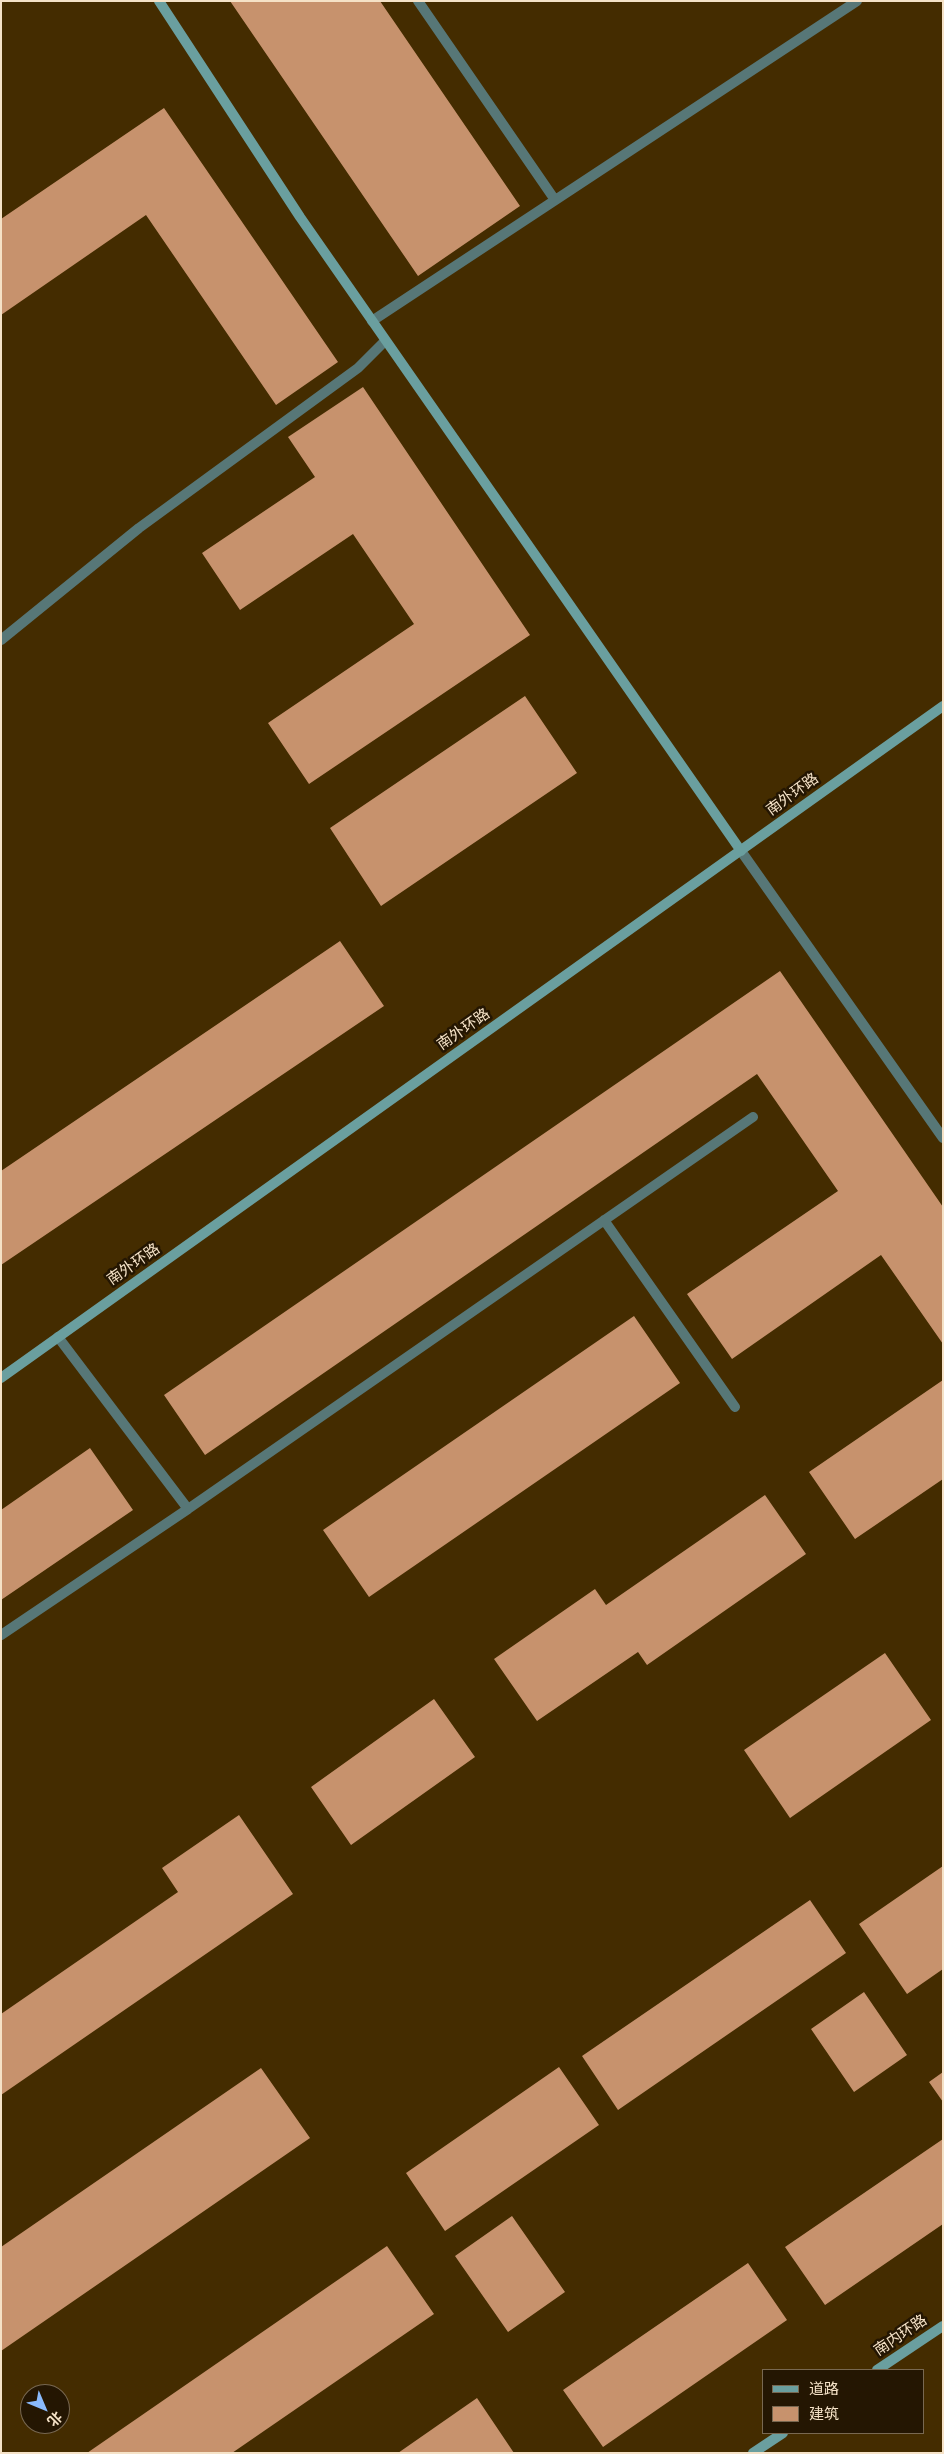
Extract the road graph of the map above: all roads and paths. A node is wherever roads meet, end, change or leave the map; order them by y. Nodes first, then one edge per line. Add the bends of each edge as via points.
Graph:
1 (159, 1) edge
2 (418, 1) edge
3 (857, 1) edge
4 (555, 200) junction
5 (372, 321) junction
6 (386, 341) junction
7 (1, 640) edge
8 (943, 706) edge
9 (742, 851) junction
10 (753, 1117) dead end
11 (943, 1138) edge
12 (604, 1220) junction
13 (58, 1337) junction
14 (1, 1378) edge
15 (735, 1407) dead end
16 (188, 1509) junction
17 (1, 1635) edge
18 (943, 2326) edge
19 (878, 2369) edge
20 (781, 2434) edge
21 (752, 2453) edge

1 - 5 street via 300,218
2 - 4 street
3 - 4 street
4 - 5 street
5 - 6 street
6 - 7 street via 358,368 139,528
6 - 9 street
8 - 9 street, 南外环路
9 - 11 street
9 - 13 street, 南外环路
10 - 12 street
12 - 15 street
12 - 16 street
13 - 14 street, 南外环路
13 - 16 street
16 - 17 street
18 - 19 street, 南内环路
20 - 21 street

